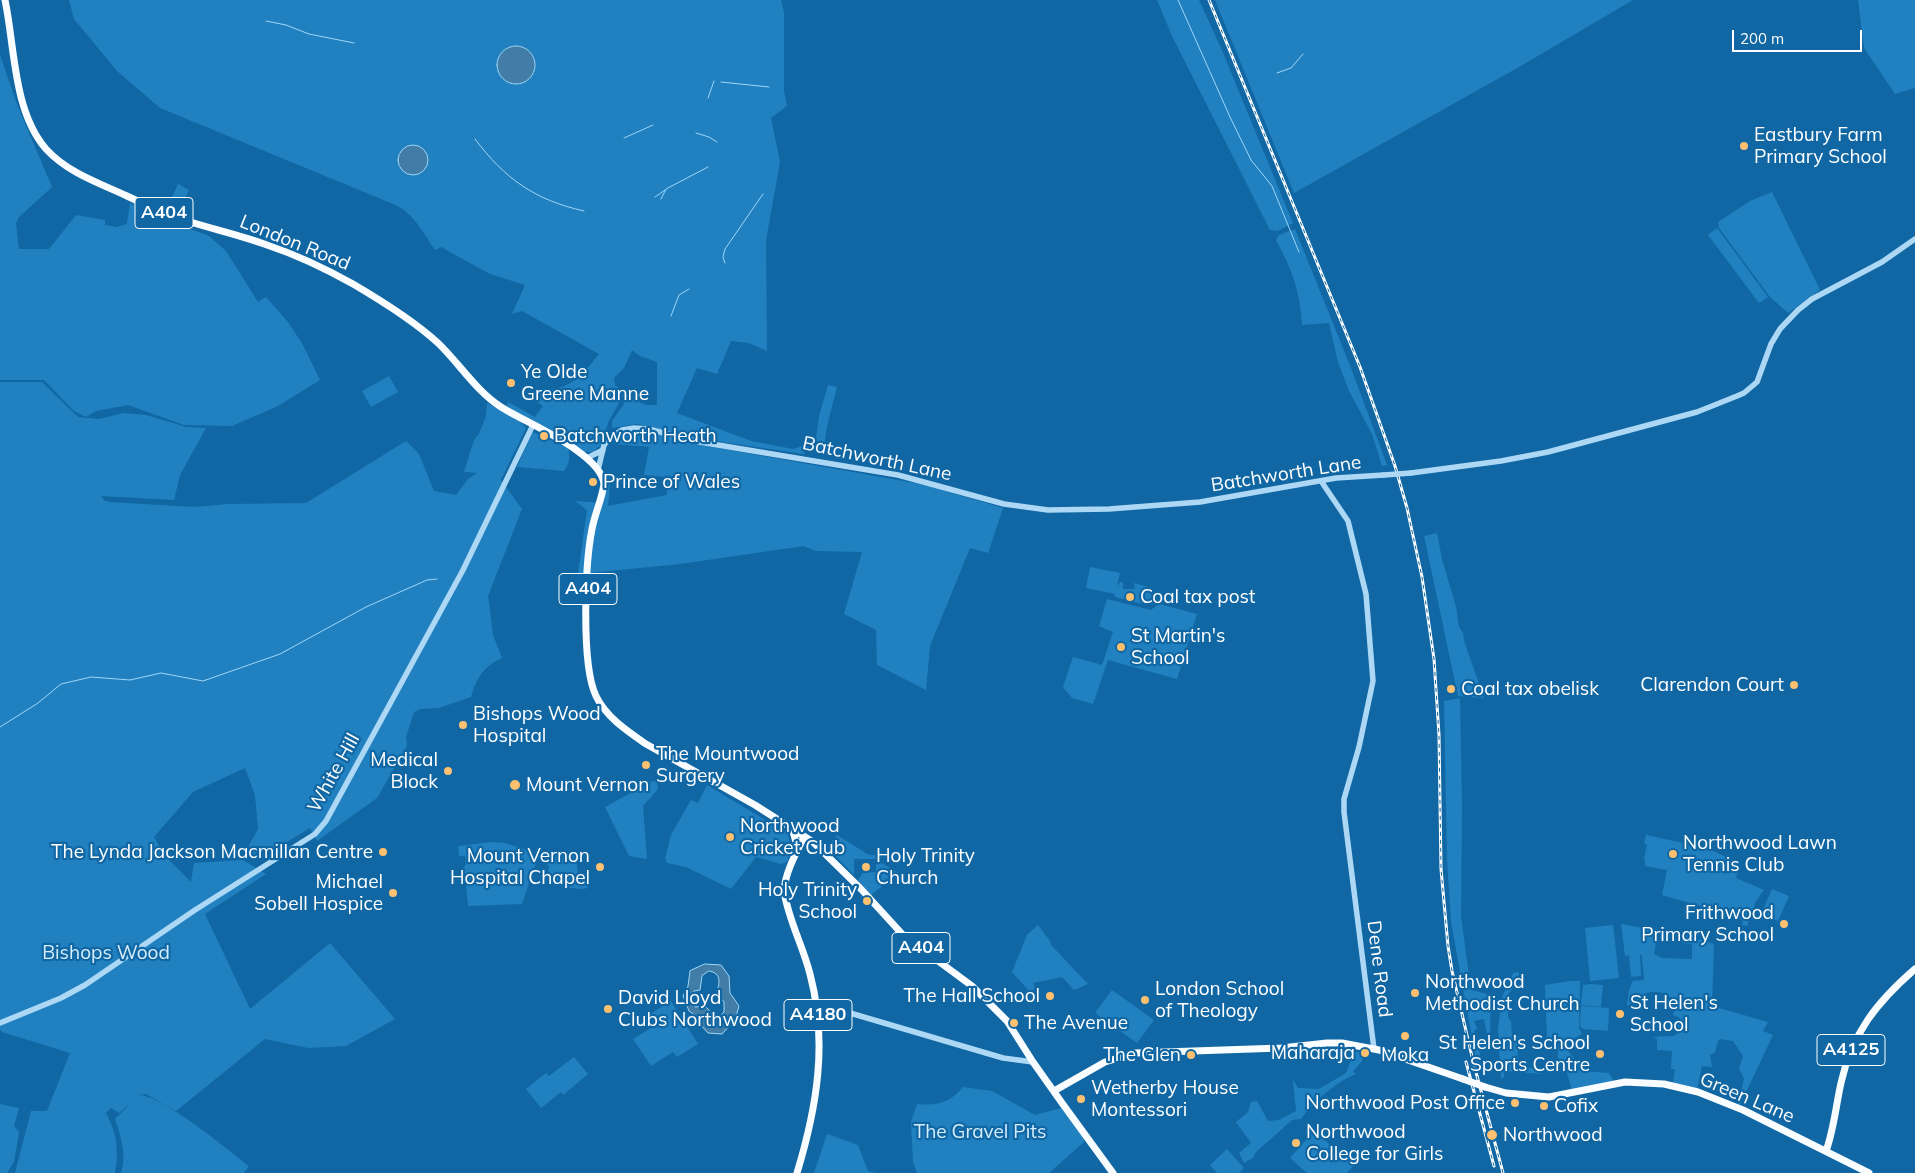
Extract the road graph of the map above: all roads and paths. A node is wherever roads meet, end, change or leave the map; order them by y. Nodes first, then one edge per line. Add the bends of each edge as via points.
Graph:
1 (5, 0) edge
2 (1915, 239) edge
3 (533, 425) junction
4 (603, 450) junction
5 (587, 458) junction
6 (598, 470) junction
7 (1321, 481) junction
8 (792, 828) junction
9 (804, 837) junction
10 (797, 852) junction
11 (1915, 969) edge
12 (816, 1003) junction
13 (0, 1023) edge
14 (1374, 1048) junction
15 (1033, 1062) junction
16 (1054, 1092) junction
17 (1826, 1151) junction
18 (797, 1173) edge
19 (1113, 1173) edge
20 (1869, 1173) edge

1 - 3 main road, London Road / A404 via 23,102 39,139 61,163 159,210 268,245 352,284 427,334 488,398
2 - 7 street, Batchworth Lane, bridge via 1882,262 1817,296 1798,310 1771,344 1757,382 1737,396 1697,412 1550,452 1411,473
3 - 5 main road, London Road / A404
3 - 13 street, White Hill via 462,570 326,821 315,834 85,985
4 - 5 street, Batchworth Lane
4 - 6 street, Batchworth Lane
4 - 7 street, Batchworth Lane via 618,432 626,428 641,428 700,442 898,475 1004,504 1048,510 1200,502
5 - 6 main road, A404
6 - 8 main road, A404 via 604,484 590,544 587,607 588,672 596,697 612,718 646,744
7 - 14 street, Dene Road via 1348,521 1366,594 1372,689 1344,799
8 - 9 main road, A404
8 - 10 main road
9 - 10 main road, A4180
9 - 15 main road, A404 via 821,848 904,935 972,986 1008,1021
10 - 12 main road, A4180 via 784,891
11 - 17 main road, A4125 via 1882,999 1860,1032 1843,1073
12 - 15 street via 1003,1058
12 - 18 main road, A4180 via 819,1066 811,1123
14 - 16 main road, Green Lane via 1335,1043 1135,1053 1105,1062
14 - 17 main road, Green Lane, bridge via 1506,1093 1549,1097 1624,1082 1664,1084 1741,1108
15 - 16 main road, A404
16 - 19 main road, A404
17 - 20 main road, Green Lane

